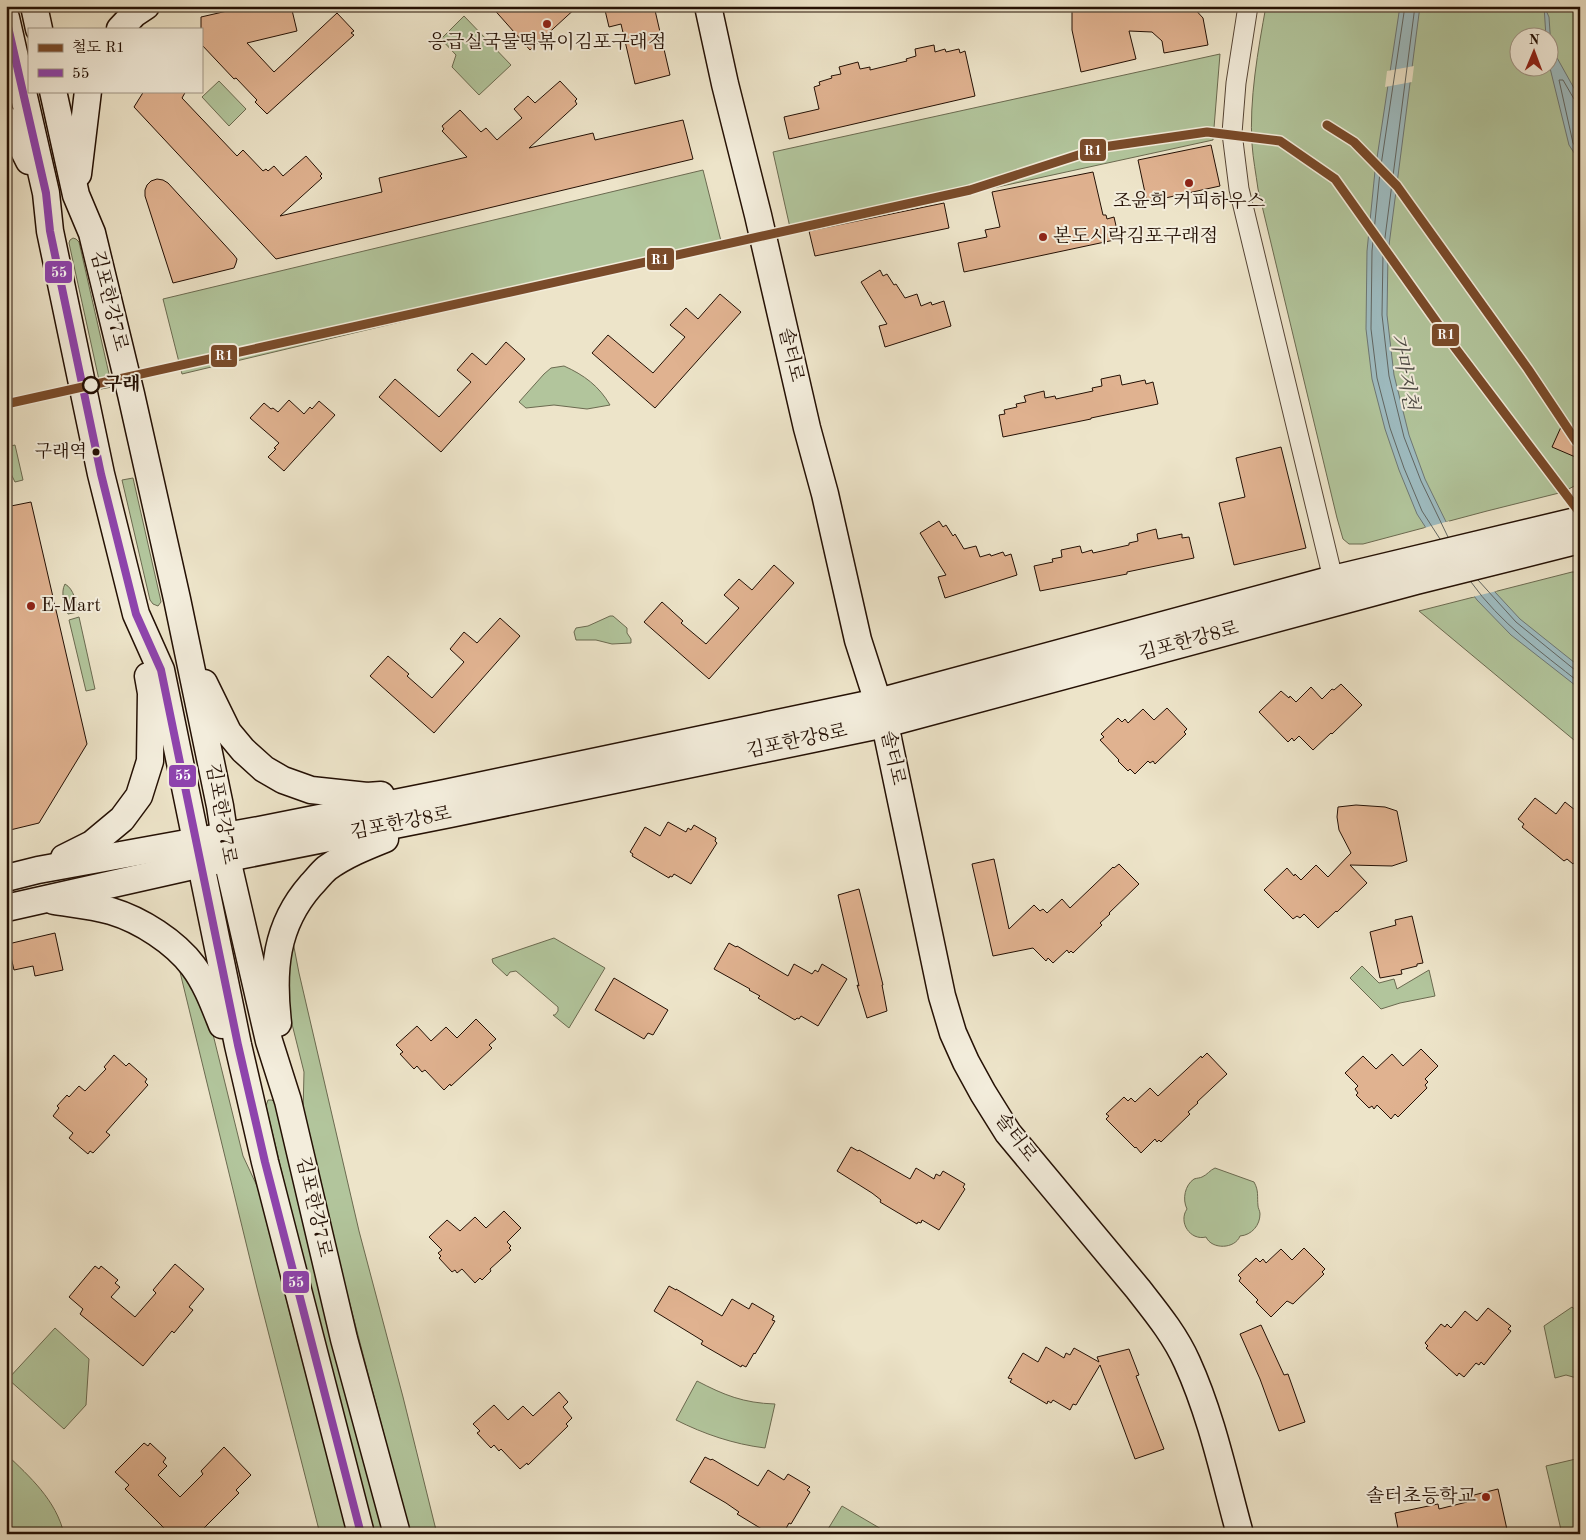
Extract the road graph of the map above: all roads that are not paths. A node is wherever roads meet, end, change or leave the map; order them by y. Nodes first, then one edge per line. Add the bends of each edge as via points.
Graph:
1 (34, 6) edge
2 (146, 6) edge
3 (708, 6) edge
4 (725, 6) edge
5 (1248, 6) edge
6 (6, 18) edge
7 (39, 28) edge
8 (121, 28) edge
9 (53, 92) edge
10 (88, 92) edge
11 (6, 120) edge
12 (46, 192) junction
13 (76, 195) junction
14 (1580, 520) edge
15 (1580, 540) edge
16 (1515, 545) junction
17 (1336, 590) junction
18 (136, 614) junction
19 (182, 626) junction
20 (881, 713) junction
21 (448, 804) junction
22 (226, 847) junction
23 (198, 852) junction
24 (38, 870) junction
25 (6, 878) edge
26 (41, 899) junction
27 (6, 908) edge
28 (288, 1101) junction
29 (266, 1162) junction
30 (361, 1534) edge
31 (396, 1534) edge
32 (1240, 1534) edge

1 - 7 street
2 - 8 street
3 - 20 street, 솔터로 via 858,640
4 - 20 street, 솔터로 via 873,643
5 - 17 street via 1232,133 1239,189
6 - 12 street, 김포한강7로
9 - 13 street, 김포한강7로
10 - 13 street
11 - 12 street
12 - 18 street, 김포한강7로 via 50,231 99,464
13 - 19 street, 김포한강7로 via 92,233
14 - 16 street, 김포한강8로
15 - 16 street, 김포한강8로
16 - 17 street, 김포한강8로
17 - 20 street, 김포한강8로
18 - 23 street, 김포한강7로 via 161,670
18 - 24 street via 151,693 150,761 139,796 122,819 92,844
19 - 21 street via 203,682 228,732 264,769 312,790
19 - 22 street, 김포한강7로
20 - 21 street, 김포한강8로
20 - 32 street, 솔터로 via 938,980 953,1034 983,1093 1008,1132 1138,1289 1187,1361 1212,1427
21 - 22 street, 김포한강8로
21 - 28 street via 354,851 325,870 293,910 278,949 275,994
22 - 23 street, 김포한강8로
22 - 28 street, 김포한강7로 via 268,1041
23 - 24 street, 김포한강8로
23 - 26 street, 김포한강8로
23 - 29 street, 김포한강7로
24 - 25 street, 김포한강8로
26 - 27 street, 김포한강8로
26 - 29 street via 111,911 147,926 194,966 212,998
28 - 31 street, 김포한강7로 via 344,1339
29 - 30 street, 김포한강7로

